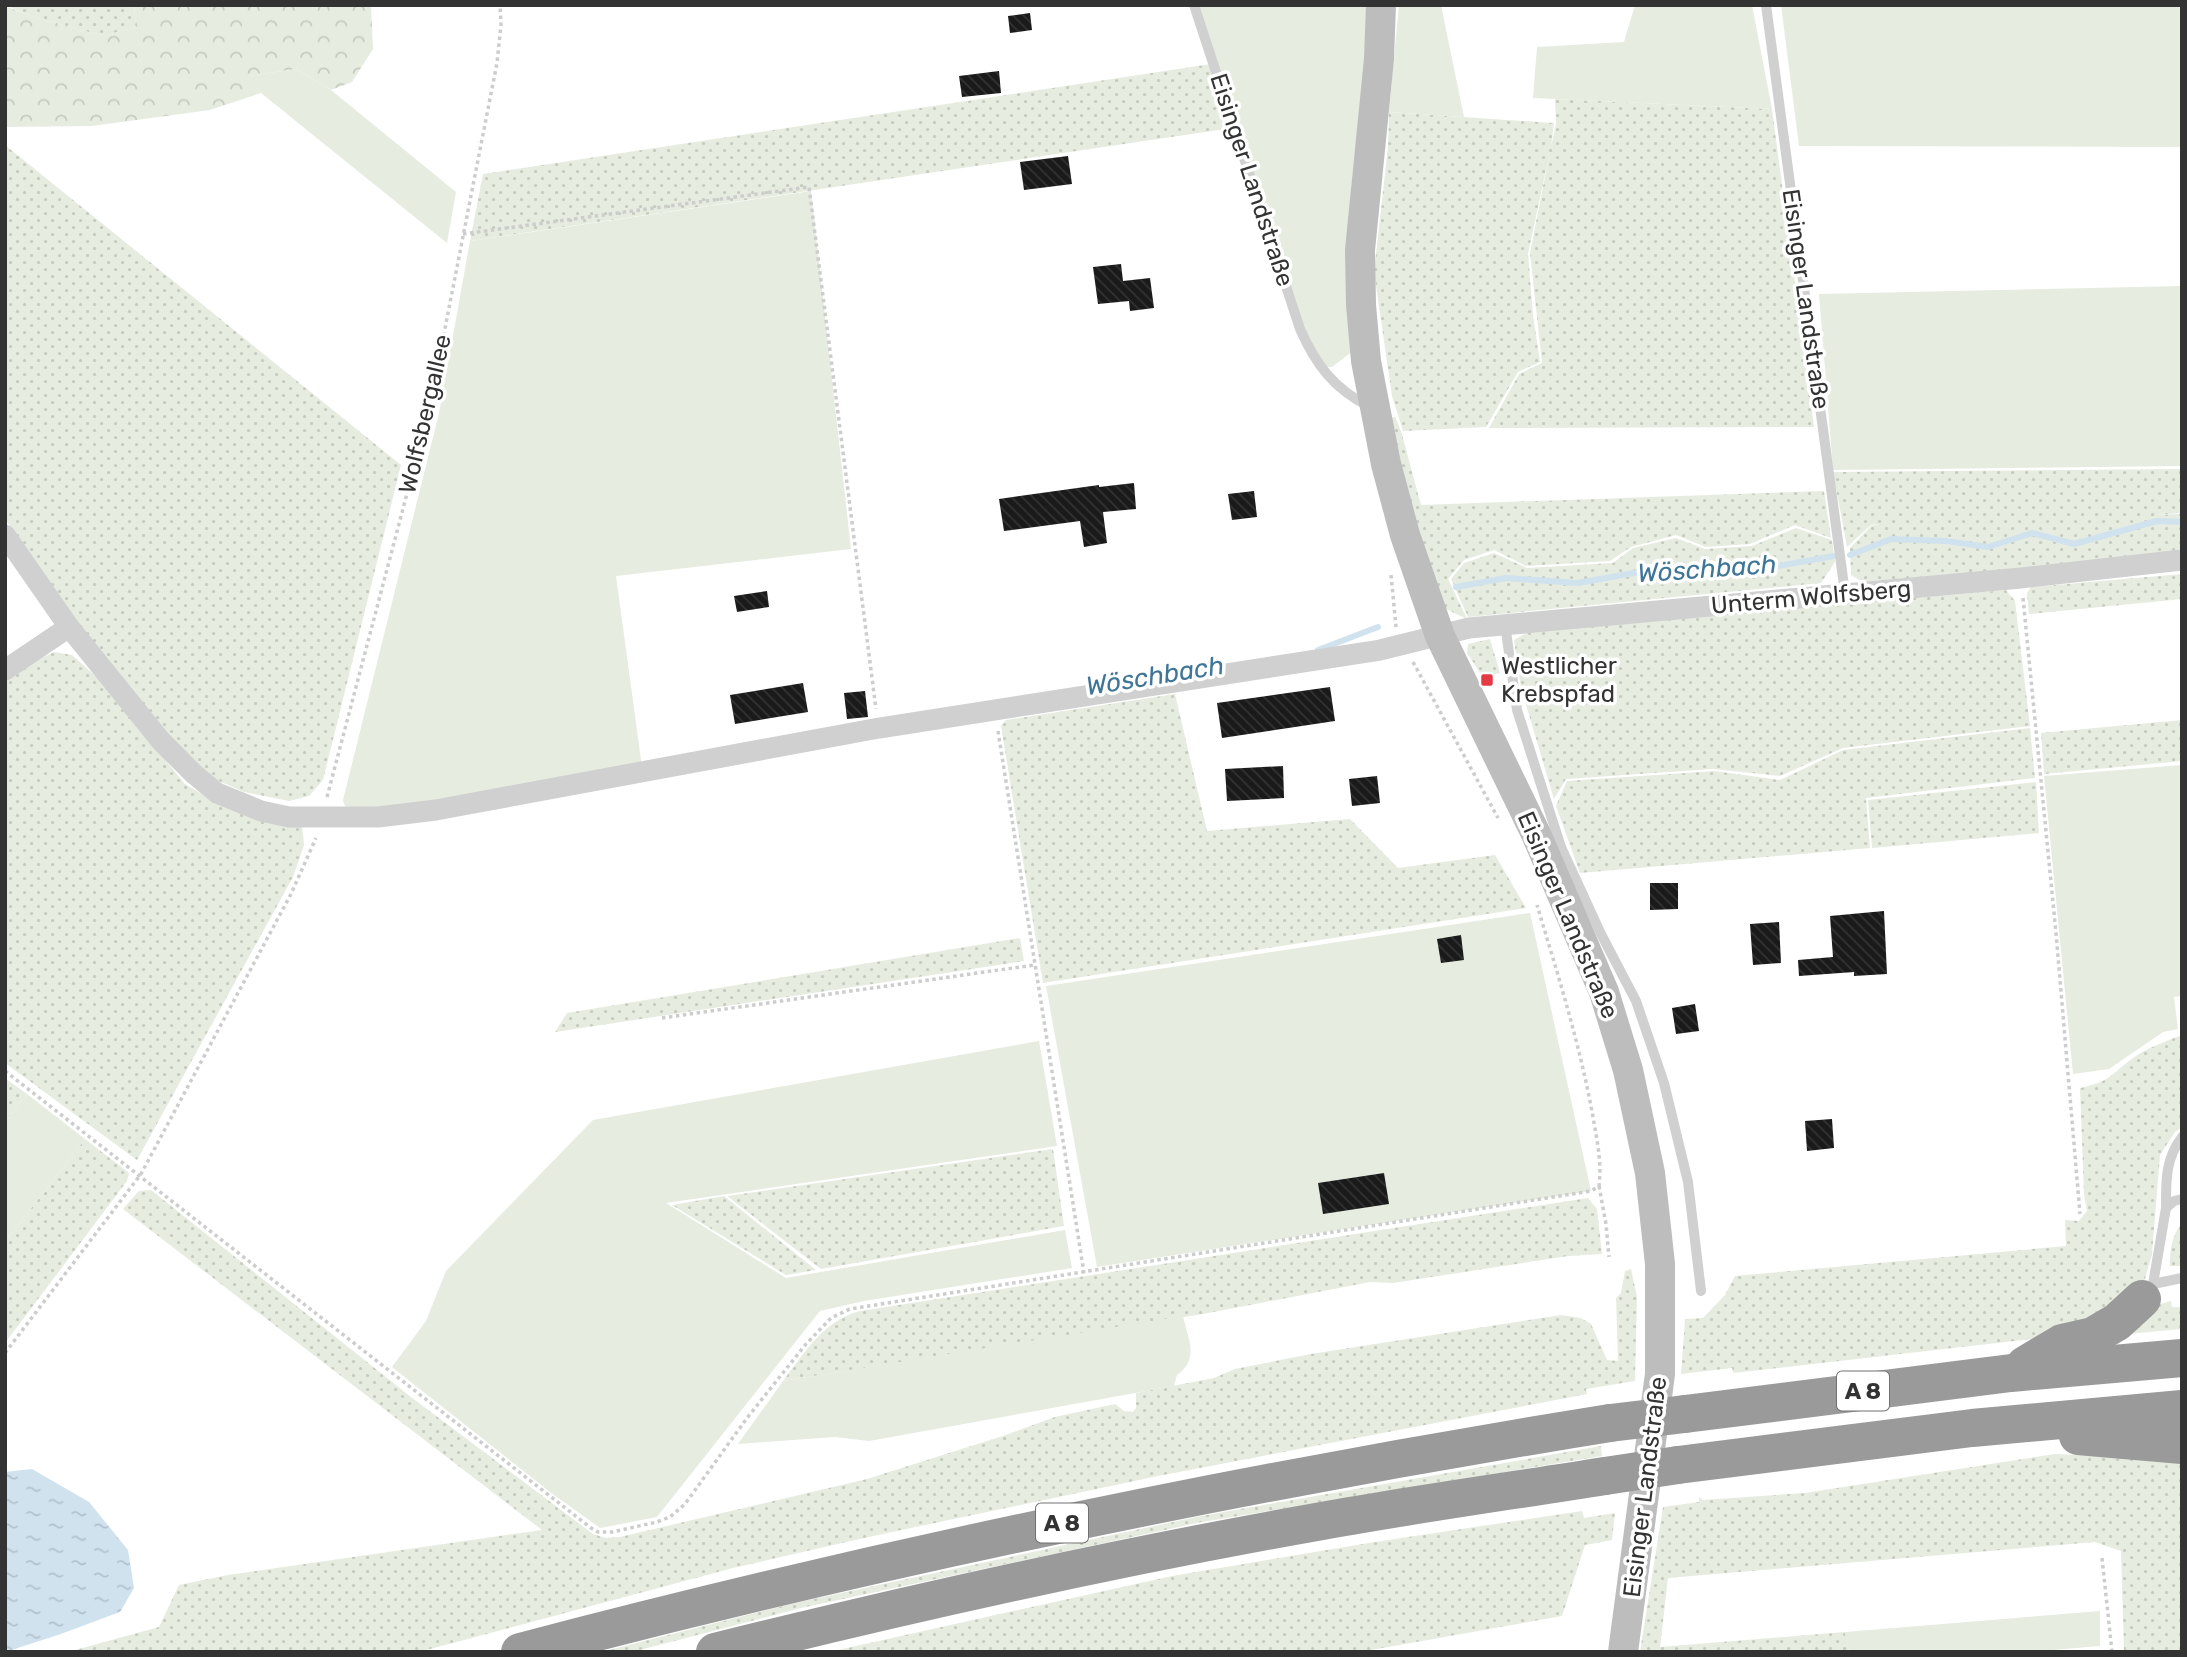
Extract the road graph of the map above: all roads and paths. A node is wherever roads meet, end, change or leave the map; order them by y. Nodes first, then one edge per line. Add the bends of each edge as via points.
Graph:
1 (500, 5) edge
2 (1194, 5) edge
3 (1381, 5) edge
4 (1766, 5) edge
5 (463, 234) junction
6 (1374, 409) junction
7 (5, 535) edge
8 (2182, 560) edge
9 (2021, 578) junction
10 (1845, 593) junction
11 (1505, 625) junction
12 (69, 627) junction
13 (1440, 636) junction
14 (1404, 644) junction
15 (5, 670) edge
16 (995, 712) junction
17 (878, 728) junction
18 (323, 818) junction
19 (1502, 826) dead end
20 (1537, 904) dead end
21 (1034, 965) junction
22 (662, 1018) dead end
23 (5, 1071) edge
24 (2182, 1137) edge
25 (141, 1174) junction
26 (1599, 1186) junction
27 (2182, 1199) edge
28 (2166, 1208) junction
29 (2080, 1214) dead end
30 (1609, 1257) dead end
31 (1084, 1273) junction
32 (2182, 1278) edge
33 (1701, 1291) dead end
34 (2148, 1292) junction
35 (5, 1353) edge
36 (2182, 1358) edge
37 (2011, 1373) junction
38 (2182, 1409) edge
39 (1972, 1428) junction
40 (2182, 1445) edge
41 (2102, 1558) dead end
42 (520, 1652) edge
43 (715, 1652) edge
44 (1623, 1652) edge
45 (2112, 1652) edge

1 - 5 path, Wolfsbergallee via 497,63
2 - 6 lane, Eisinger Landstraße via 1312,356 1343,391
3 - 6 main road, Eisinger Landstraße via 1360,250 1365,350
4 - 10 lane, Eisinger Landstraße
5 - 17 path via 809,187
5 - 18 path, Wolfsbergallee via 429,410
6 - 13 main road, Eisinger Landstraße via 1405,535
7 - 12 street
8 - 9 street, Unterm Wolfsberg
9 - 10 street, Unterm Wolfsberg
9 - 29 path
10 - 11 street, Unterm Wolfsberg
11 - 13 street, Unterm Wolfsberg
11 - 33 lane, Eisinger Landstraße via 1517,710 1556,834 1636,1001 1664,1083 1688,1182
12 - 15 street
12 - 18 street, Unterm Wolfsberg via 161,741 217,793 261,811
13 - 14 street, Unterm Wolfsberg
13 - 44 main road, Eisinger Landstraße via 1597,972 1628,1070 1650,1173 1660,1264 1660,1374
14 - 16 street, Unterm Wolfsberg
14 - 19 path
16 - 17 street, Unterm Wolfsberg
16 - 21 path
17 - 18 street, Unterm Wolfsberg via 436,810
18 - 25 path, Wolfsbergallee via 291,894
20 - 26 path via 1590,1102 1600,1160
21 - 22 path
21 - 31 path
23 - 25 path
24 - 28 lane via 2168,1162
25 - 31 path via 598,1532 657,1522 685,1504 806,1344 839,1313
25 - 35 path, Wolfsbergallee
26 - 30 path
26 - 31 path via 1591,1191
27 - 28 lane
28 - 34 lane
32 - 34 lane
34 - 37 highway via 2117,1322 2093,1336 2062,1343
36 - 37 highway, A 8
37 - 42 highway, A 8, bridge via 1610,1423 1126,1509 800,1581
38 - 39 highway, A 8
39 - 40 highway
39 - 43 highway, A 8, bridge via 1678,1465 1322,1521 967,1592
41 - 45 path

